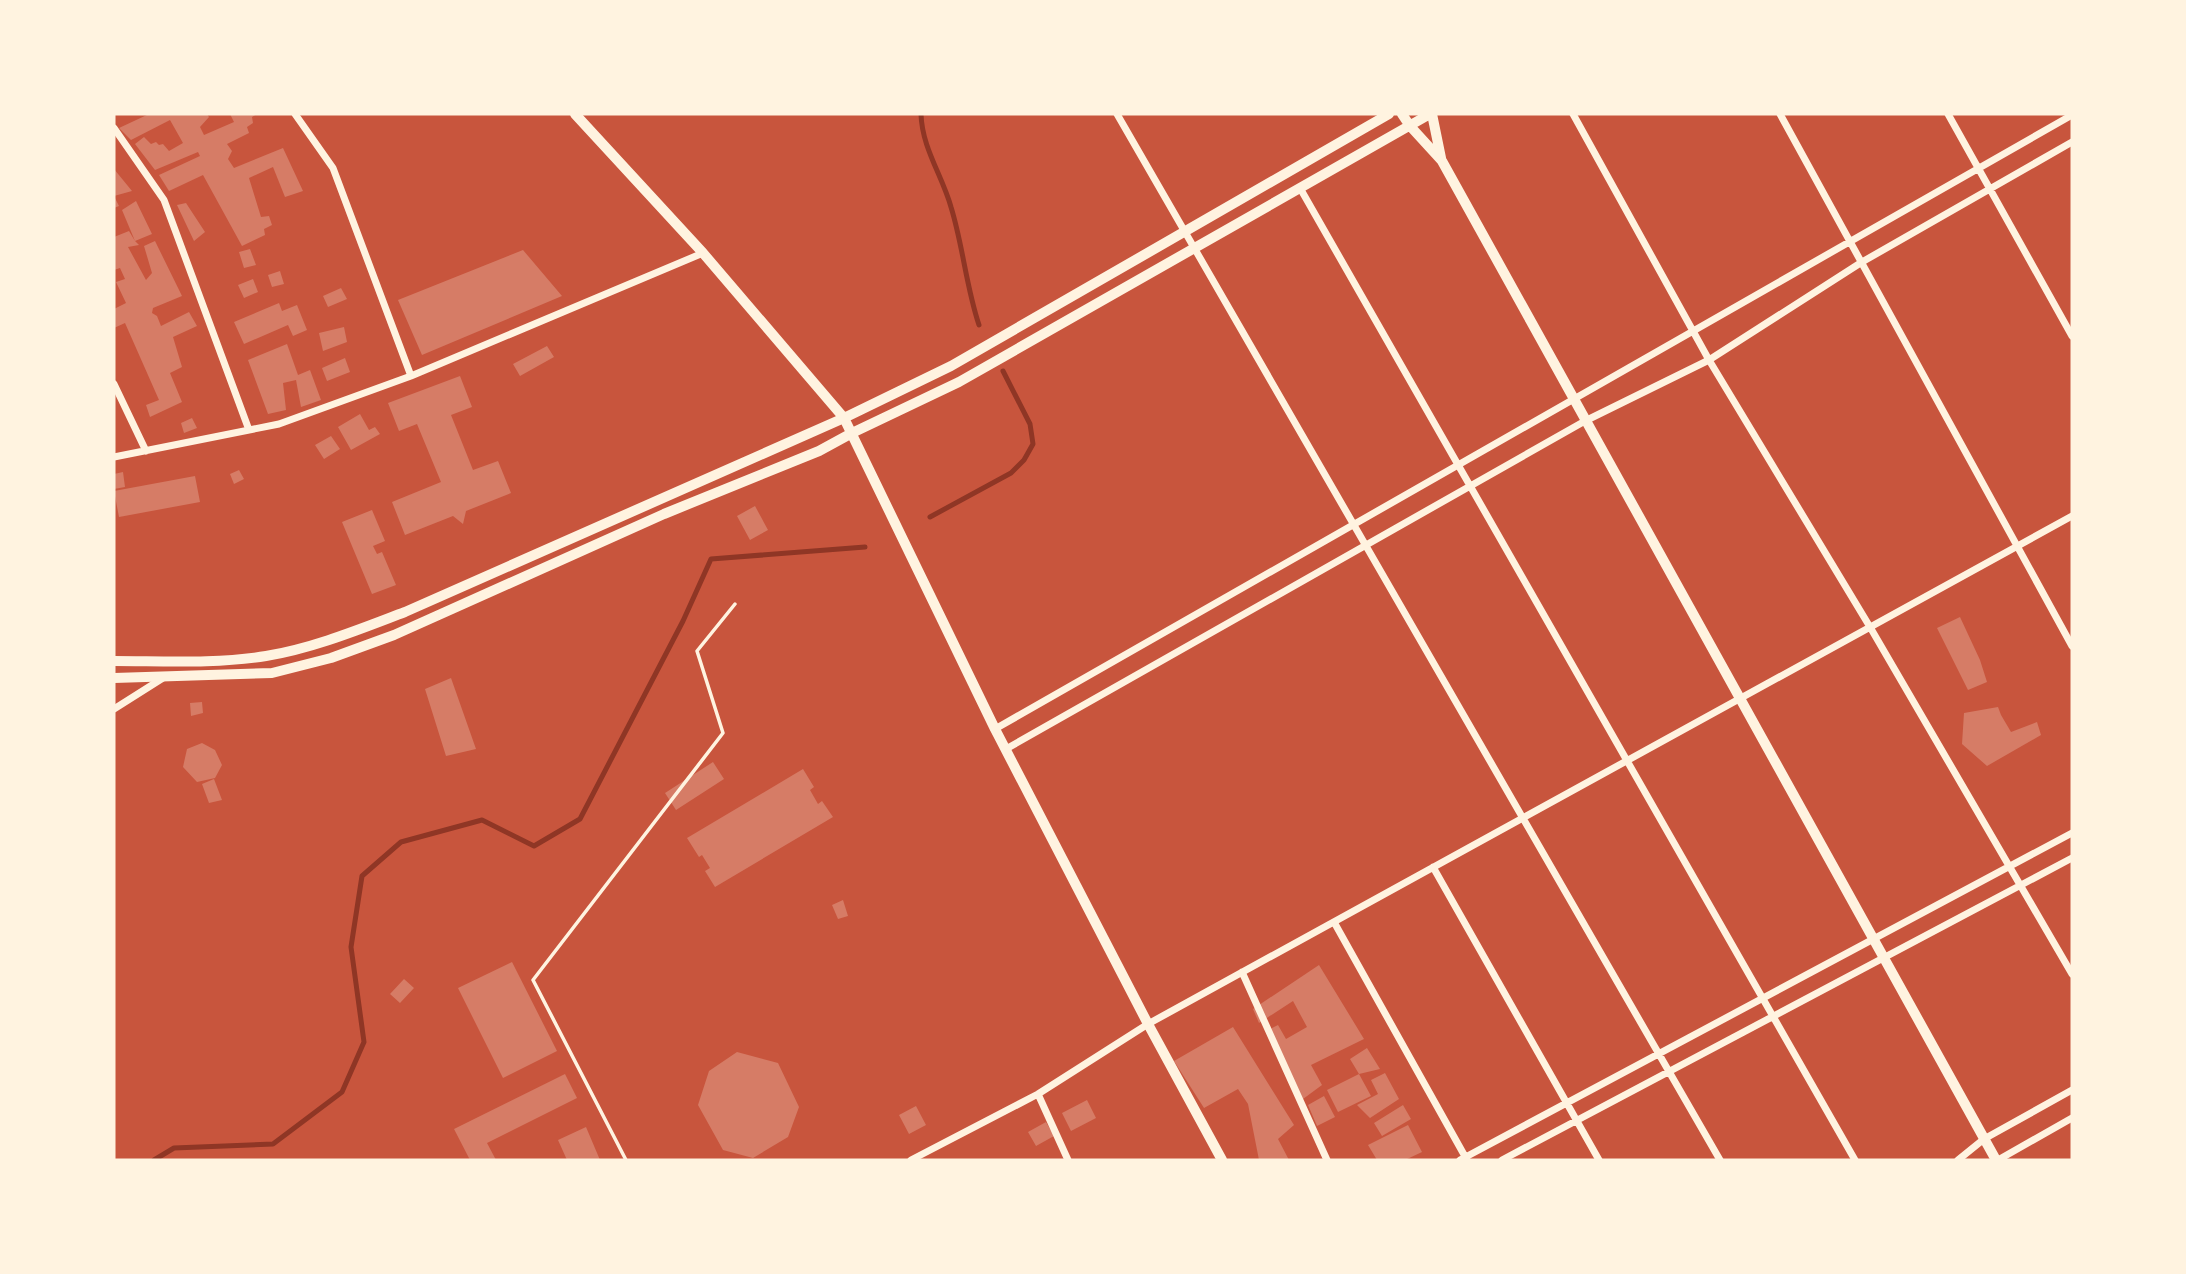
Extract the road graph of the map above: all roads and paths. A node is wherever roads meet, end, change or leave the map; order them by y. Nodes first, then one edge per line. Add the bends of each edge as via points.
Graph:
1 (295, 114) edge
2 (575, 114) edge
3 (1117, 114) edge
4 (1390, 114) edge
5 (1402, 114) edge
6 (1431, 114) edge
7 (1573, 114) edge
8 (1780, 114) edge
9 (1948, 114) edge
10 (2072, 115) edge
11 (1410, 126) junction
12 (114, 128) edge
13 (2072, 142) edge
14 (1442, 161) junction
15 (1978, 168) junction
16 (1300, 188) junction
17 (1990, 189) junction
18 (1185, 231) junction
19 (1850, 242) junction
20 (1195, 249) junction
21 (703, 253) junction
22 (1862, 262) junction
23 (1693, 331) junction
24 (2072, 336) edge
25 (1709, 360) junction
26 (411, 376) junction
27 (114, 384) edge
28 (1573, 398) junction
29 (844, 418) junction
30 (1585, 421) junction
31 (249, 430) junction
32 (852, 433) junction
33 (146, 451) junction
34 (114, 457) edge
35 (1458, 464) junction
36 (1469, 485) junction
37 (2072, 516) edge
38 (1354, 524) junction
39 (1365, 544) junction
40 (2017, 546) junction
41 (479, 579) junction
42 (485, 595) junction
43 (736, 604) dead end
44 (1870, 627) junction
45 (2072, 646) edge
46 (114, 661) edge
47 (114, 678) edge
48 (164, 678) junction
49 (1740, 699) junction
50 (114, 709) edge
51 (995, 729) junction
52 (1006, 750) junction
53 (1627, 761) junction
54 (1523, 818) junction
55 (2072, 833) edge
56 (2072, 858) edge
57 (2010, 866) junction
58 (1433, 867) junction
59 (2021, 885) junction
60 (1334, 922) junction
61 (1874, 940) junction
62 (1884, 958) junction
63 (1242, 972) junction
64 (2072, 974) edge
65 (1762, 998) junction
66 (1773, 1017) junction
67 (1148, 1024) junction
68 (1659, 1054) junction
69 (1669, 1072) junction
70 (2072, 1090) edge
71 (1038, 1094) junction
72 (1566, 1102) junction
73 (2072, 1118) edge
74 (1576, 1121) junction
75 (1984, 1139) junction
76 (1464, 1159) edge
77 (626, 1160) edge
78 (911, 1160) edge
79 (1068, 1160) edge
80 (1222, 1160) edge
81 (1327, 1160) edge
82 (1502, 1160) edge
83 (1599, 1160) edge
84 (1720, 1160) edge
85 (1855, 1160) edge
86 (1958, 1160) edge
87 (1997, 1160) edge

1 - 26 street via 333,168
2 - 21 street
3 - 18 street
4 - 18 street
5 - 11 street
6 - 11 street
6 - 14 street
7 - 23 street
8 - 19 street
9 - 15 street
10 - 15 street
11 - 14 street
11 - 16 street
12 - 31 street via 164,200
13 - 17 street
14 - 28 street
15 - 17 street
15 - 19 street
16 - 20 street
16 - 35 street
17 - 22 street
17 - 24 street
18 - 20 street
18 - 29 street via 951,366
19 - 22 street
19 - 23 street
20 - 32 street via 959,382
20 - 38 street
21 - 26 street
21 - 29 street
22 - 25 street
22 - 40 street
23 - 25 street
23 - 28 street
25 - 30 street
25 - 44 street
26 - 31 street via 279,424
27 - 33 street
28 - 30 street
28 - 35 street
29 - 32 street
29 - 41 street
30 - 36 street
30 - 49 street
31 - 33 street
32 - 42 street via 820,452 664,514
32 - 51 street
33 - 34 street
35 - 36 street
35 - 38 street
36 - 39 street
36 - 53 street
37 - 40 street
38 - 39 street
38 - 51 street
39 - 52 street
39 - 54 street
40 - 44 street
40 - 45 street
41 - 42 street
41 - 46 street via 368,626 266,656 224,661
42 - 48 street via 394,635 304,665 272,673
43 - 77 path via 697,651 723,733 533,980
44 - 49 street
44 - 57 street
47 - 48 street
48 - 50 street
49 - 53 street
49 - 61 street
51 - 52 street
52 - 67 street
53 - 54 street
53 - 65 street
54 - 58 street
54 - 68 street
55 - 57 street
56 - 59 street
57 - 59 street
57 - 61 street
58 - 60 street
58 - 72 street
59 - 62 street
59 - 64 street
60 - 63 street
60 - 76 street
61 - 62 street
61 - 65 street
62 - 66 street
62 - 75 street
63 - 67 street
63 - 81 street
65 - 66 street
65 - 68 street
66 - 69 street
66 - 85 street
67 - 71 street
67 - 80 street
68 - 69 street
68 - 72 street
69 - 74 street
69 - 84 street
70 - 75 street
71 - 78 street
71 - 79 street
72 - 74 street
72 - 76 street
73 - 87 street
74 - 82 street
74 - 83 street
75 - 86 street
75 - 87 street

